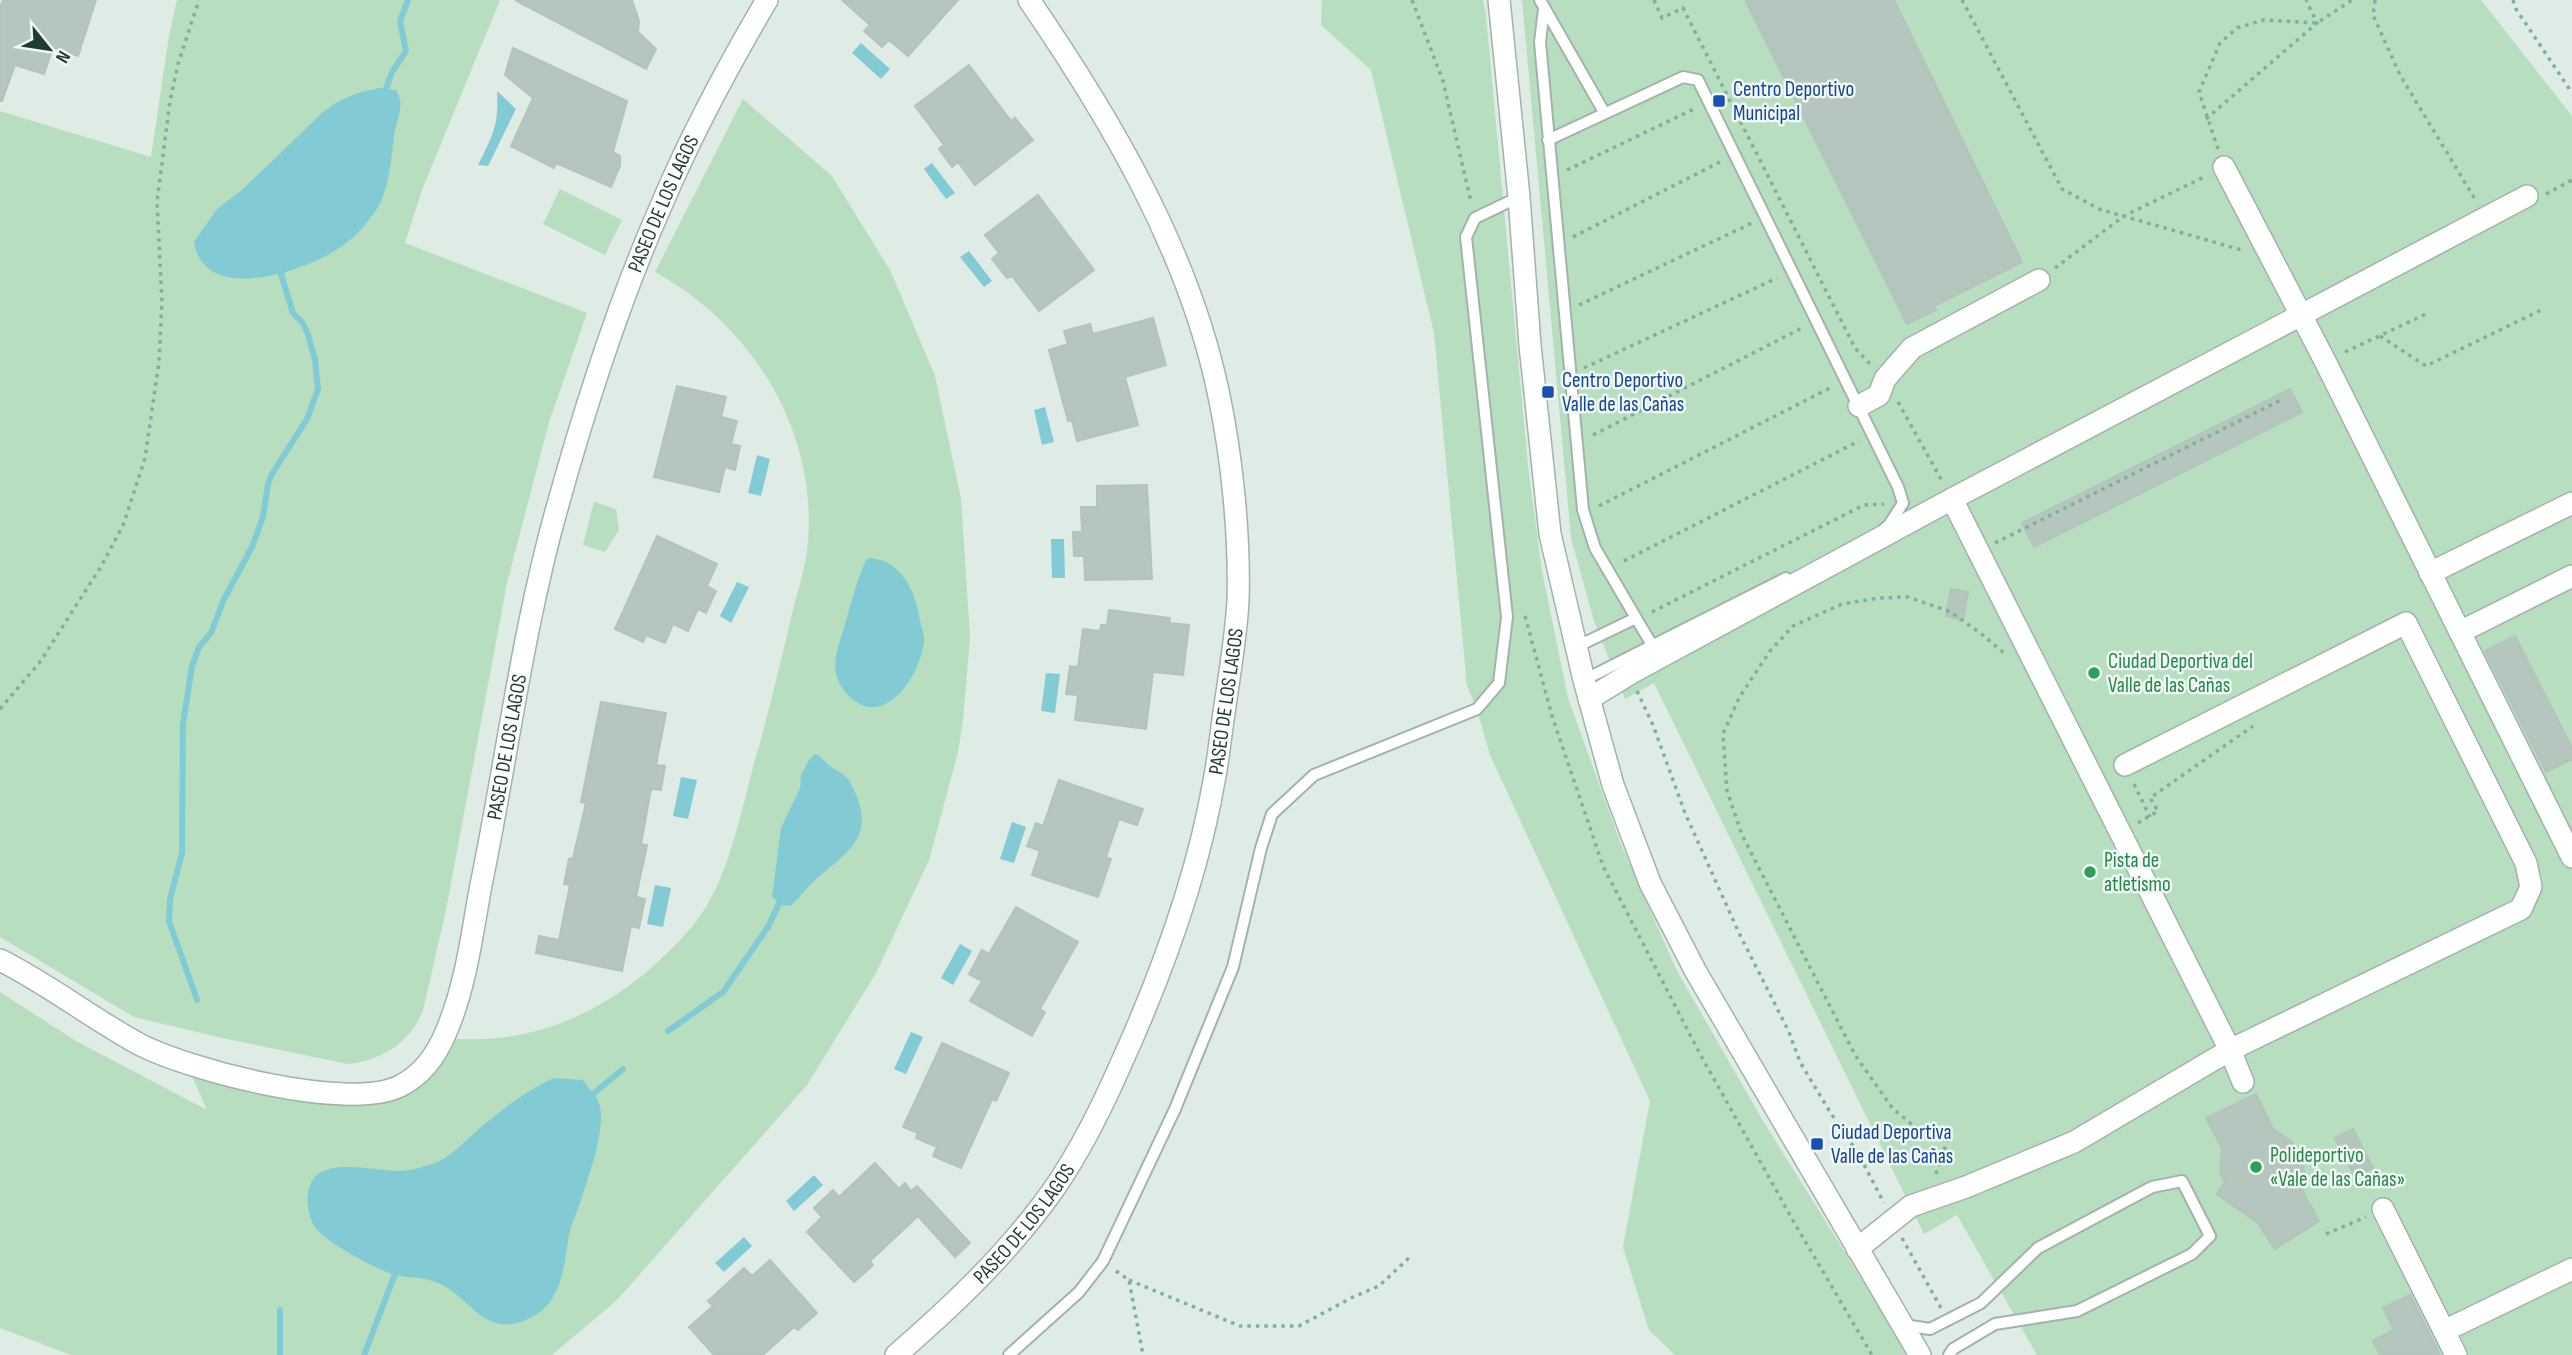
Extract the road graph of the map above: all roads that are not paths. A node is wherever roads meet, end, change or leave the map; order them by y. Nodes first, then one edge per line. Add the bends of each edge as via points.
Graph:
1 (767, 0) edge
2 (1029, 0) edge
3 (1499, 0) edge
4 (1542, 5) edge
5 (1604, 112) junction
6 (1548, 140) junction
7 (2224, 167) road end
8 (2527, 196) road end
9 (1519, 197) junction
10 (2039, 280) road end
11 (2300, 314) junction
12 (1859, 407) junction
13 (1952, 499) junction
14 (2572, 503) edge
15 (2430, 573) junction
16 (2572, 576) edge
17 (1636, 618) junction
18 (2460, 632) junction
19 (1652, 645) junction
20 (1576, 647) junction
21 (1586, 689) junction
22 (2125, 765) road end
23 (2572, 857) edge
24 (0, 960) edge
25 (2230, 1050) junction
26 (2243, 1082) dead end
27 (2383, 1209) road end
28 (1857, 1249) junction
29 (2572, 1269) edge
30 (1902, 1325) junction
31 (2444, 1331) junction
32 (896, 1355) edge
33 (1009, 1355) edge
34 (1920, 1355) edge
35 (1949, 1355) edge
36 (2456, 1355) edge

1 - 24 street, PASEO DE LOS LAGOS via 704,113 660,206 593,390 556,511 520,667 461,987 445,1036 428,1063 400,1086 356,1095 233,1076 139,1044
2 - 32 street, PASEO DE LOS LAGOS via 1138,180 1183,274 1218,390 1230,462 1238,601 1214,783 1179,915 1144,1015 1079,1149 1044,1203 956,1303
3 - 9 street
4 - 5 lane
4 - 6 lane via 1540,42
5 - 6 lane
5 - 12 lane via 1683,77 1698,80
6 - 17 lane via 1583,510 1595,548
7 - 11 street
8 - 11 street
9 - 20 street via 1550,534
9 - 33 lane via 1475,218 1466,237 1507,617 1499,683 1477,709 1314,775 1272,814 1233,967 1175,1109 1104,1261 1079,1292
10 - 12 street via 1912,348 1885,379 1879,395
11 - 13 street
11 - 15 street
12 - 19 lane via 1903,503 1889,525
13 - 21 street via 1631,673
13 - 25 street
14 - 15 street
15 - 18 street
16 - 18 street
17 - 19 lane
17 - 20 lane
18 - 23 street
19 - 21 lane
20 - 21 street
21 - 28 street via 1650,883 1736,1043
22 - 25 street via 2406,623 2526,863 2531,887 2521,909
25 - 26 street
25 - 28 street via 2074,1142 1911,1206
27 - 31 street
28 - 30 street
29 - 31 street
30 - 34 street
30 - 35 lane via 1930,1329 1948,1320 1981,1303 2038,1248 2151,1187 2182,1181 2210,1236 2192,1254 2077,1311 1995,1324
31 - 36 street

